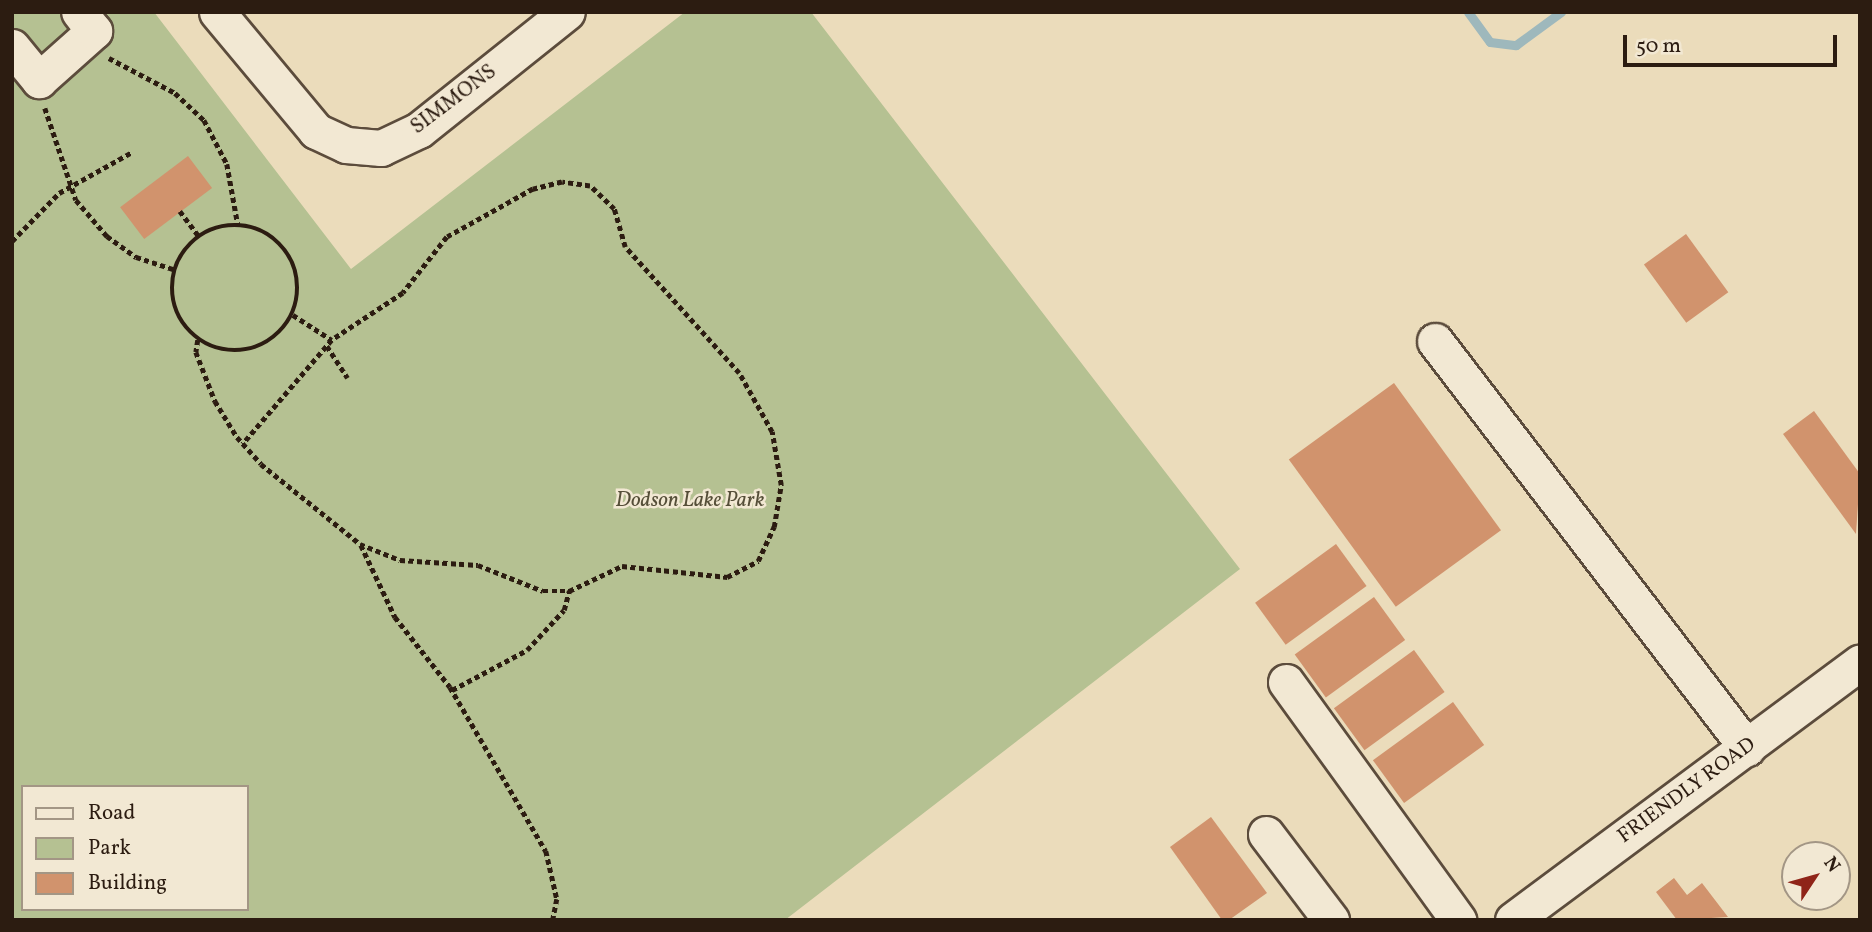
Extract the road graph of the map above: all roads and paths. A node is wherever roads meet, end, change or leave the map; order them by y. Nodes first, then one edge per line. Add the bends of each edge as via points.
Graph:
1 (217, 12) edge
2 (567, 12) edge
3 (80, 28) edge
4 (12, 47) edge
5 (44, 104) dead end
6 (132, 152) dead end
7 (70, 188) junction
8 (180, 211) dead end
9 (238, 225) junction
10 (199, 236) junction
11 (12, 241) edge
12 (174, 269) junction
13 (293, 315) junction
14 (198, 340) junction
15 (332, 340) junction
16 (1435, 341) dead end
17 (327, 346) junction
18 (348, 378) dead end
19 (243, 444) junction
20 (360, 544) junction
21 (569, 591) junction
22 (1860, 662) edge
23 (1286, 682) dead end
24 (452, 690) junction
25 (1747, 748) junction
26 (1266, 834) dead end
27 (553, 920) edge
28 (1331, 920) edge
29 (1458, 920) edge
30 (1513, 920) edge

1 - 2 street, SIMMONS via 316,131 346,145 381,148 419,130
3 - 4 street via 39,80
3 - 9 path via 175,93 204,120 227,164
5 - 7 path
6 - 7 path
7 - 11 path
7 - 12 path via 107,236 136,257
8 - 10 path
9 - 10 path
9 - 13 path via 266,232 293,262 298,281
10 - 12 path
12 - 14 path via 173,305
13 - 14 path via 260,347 217,349
13 - 15 path
14 - 19 path via 196,352 215,401
15 - 17 path
15 - 21 path via 403,293 460,227 533,189 562,182 590,186 614,209 625,247 740,373 772,432 781,485 774,527 758,561 727,577 622,566
16 - 25 street
17 - 18 path
17 - 19 path
19 - 20 path
20 - 21 path via 401,559 478,565 543,591
20 - 24 path via 395,617
21 - 24 path via 564,610 527,650
22 - 25 street, FRIENDLY ROAD
23 - 29 street
24 - 27 path via 546,851 557,899
25 - 30 street, FRIENDLY ROAD
26 - 28 street

